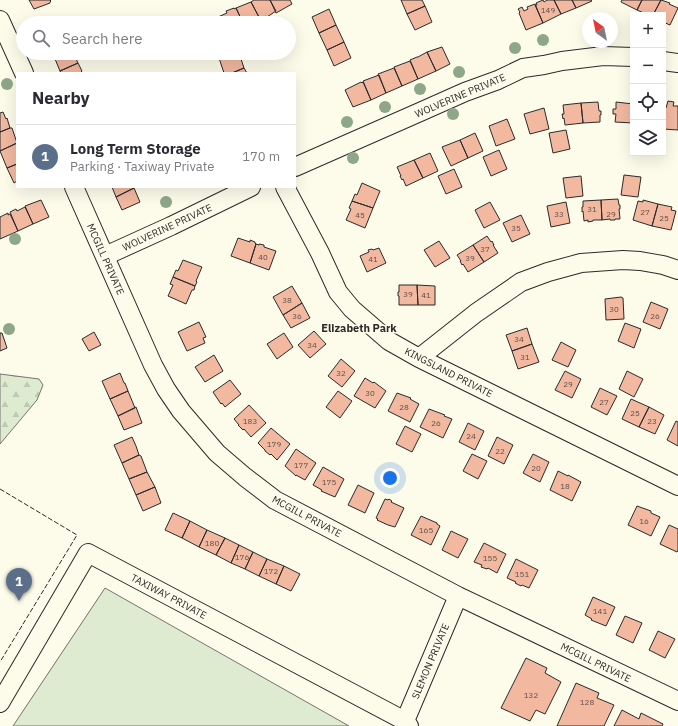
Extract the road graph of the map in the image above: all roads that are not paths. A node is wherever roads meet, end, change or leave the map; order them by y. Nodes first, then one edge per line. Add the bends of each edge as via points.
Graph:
1 (0, 20) edge
2 (16, 55) edge
3 (630, 57) edge
4 (18, 60) edge
5 (666, 61) edge
6 (678, 63) edge
7 (24, 72) edge
8 (296, 167) edge
9 (74, 188) edge
10 (250, 188) edge
11 (286, 188) edge
12 (105, 256) junction
13 (678, 270) edge
14 (419, 358) junction
15 (678, 486) edge
16 (458, 596) junction
17 (678, 701) edge
18 (0, 703) edge
19 (407, 723) edge

1 - 2 street
3 - 8 street, WOLVERINE PRIVATE via 603,56 523,68
4 - 7 street
5 - 6 street
9 - 12 street, MCGILL PRIVATE
10 - 12 street, WOLVERINE PRIVATE
11 - 14 street, KINGSLAND PRIVATE via 338,292 352,309 389,341
12 - 16 street, MCGILL PRIVATE via 166,389 217,453 275,500
13 - 14 street via 663,265 623,260 581,263 548,272 521,282 476,312
14 - 15 street, KINGSLAND PRIVATE
16 - 17 street, MCGILL PRIVATE
16 - 19 street, SLEMON PRIVATE
18 - 19 street, TAXIWAY PRIVATE via 88,553

